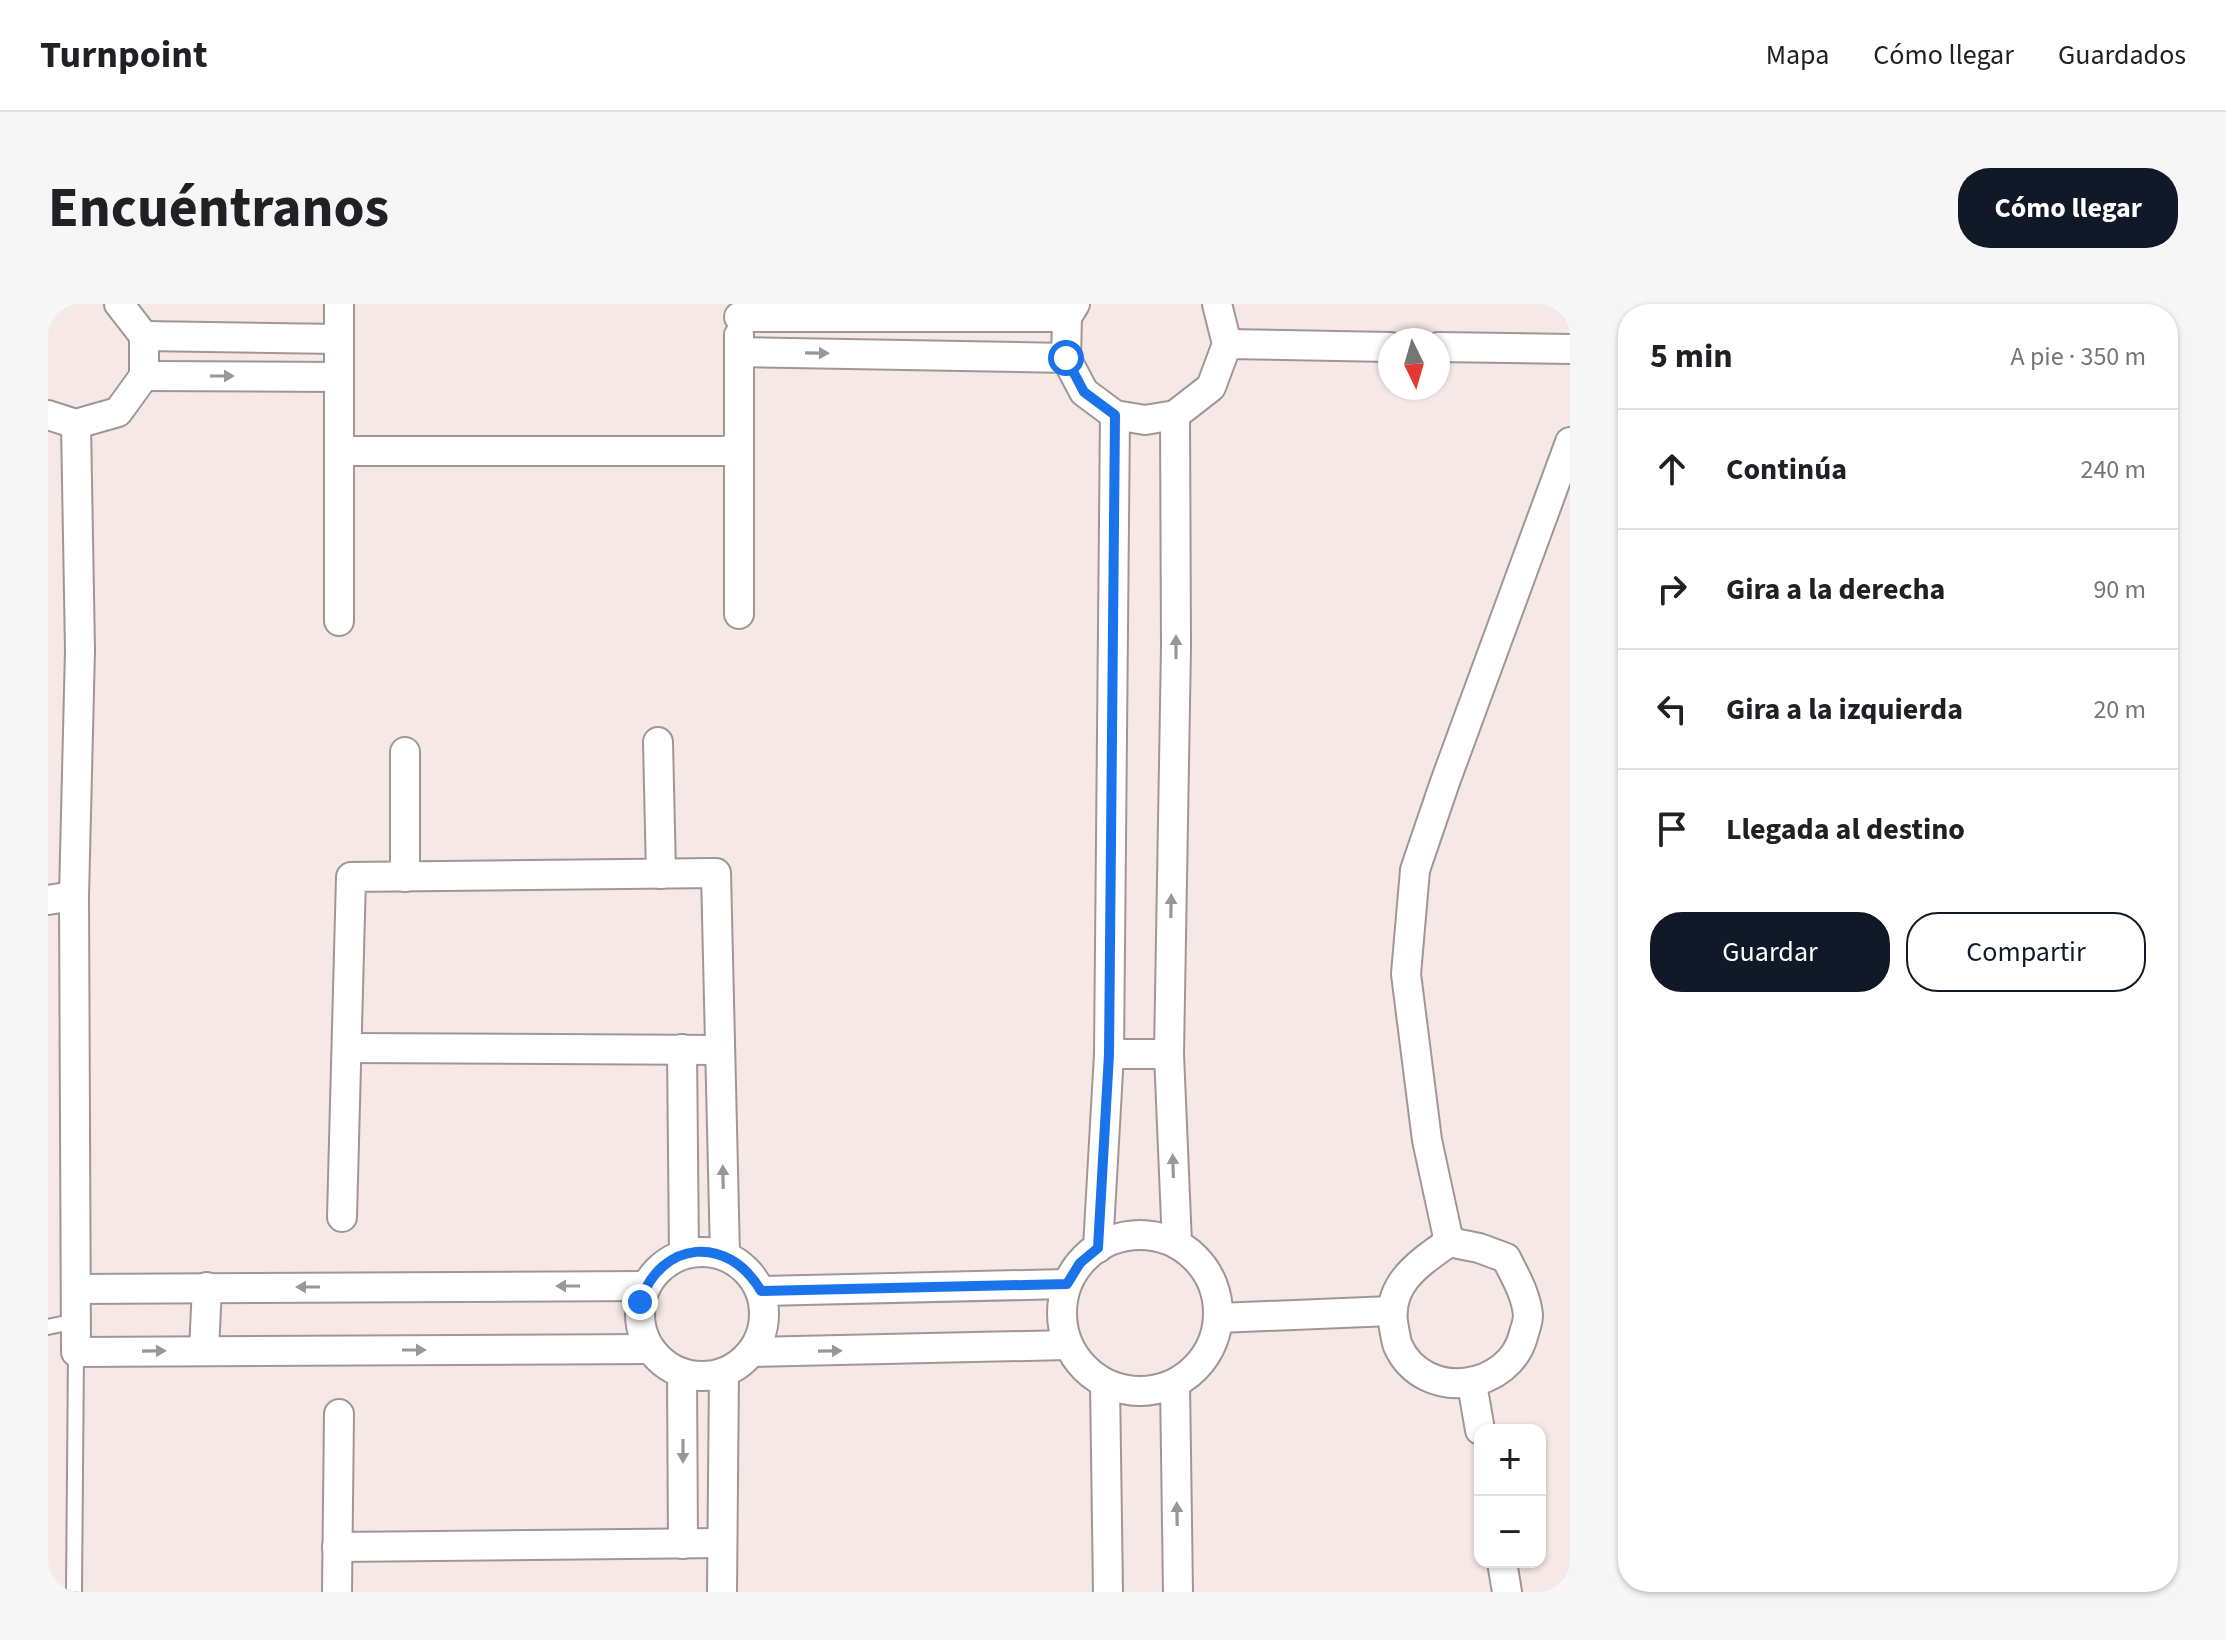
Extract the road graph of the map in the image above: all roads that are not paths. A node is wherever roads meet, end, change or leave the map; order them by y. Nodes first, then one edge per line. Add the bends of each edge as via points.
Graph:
1 (119, 304) edge
2 (339, 304) edge
3 (1217, 304) edge
4 (739, 310) edge
5 (1071, 310) edge
6 (913, 317) junction
7 (144, 336) junction
8 (339, 339) junction
9 (1227, 344) junction
10 (1378, 347) edge
11 (1450, 347) edge
12 (1570, 349) edge
13 (739, 352) junction
14 (915, 355) junction
15 (1066, 358) junction
16 (144, 376) junction
17 (339, 377) junction
18 (48, 415) edge
19 (1115, 415) junction
20 (1175, 415) junction
21 (76, 424) junction
22 (1570, 442) edge
23 (739, 447) junction
24 (339, 451) junction
25 (739, 614) dead end
26 (339, 621) dead end
27 (658, 742) dead end
28 (405, 752) dead end
29 (661, 874) junction
30 (405, 877) junction
31 (61, 898) edge
32 (347, 1048) junction
33 (682, 1049) junction
34 (720, 1050) junction
35 (1109, 1054) junction
36 (1169, 1054) junction
37 (342, 1217) dead end
38 (1449, 1242) junction
39 (1177, 1244) junction
40 (1098, 1248) junction
41 (684, 1254) junction
42 (725, 1255) junction
43 (1067, 1284) junction
44 (646, 1286) junction
45 (207, 1287) junction
46 (76, 1289) junction
47 (761, 1291) junction
48 (1391, 1311) junction
49 (1219, 1318) junction
50 (76, 1321) junction
51 (48, 1327) edge
52 (1068, 1345) junction
53 (650, 1349) junction
54 (204, 1350) junction
55 (76, 1352) junction
56 (752, 1352) junction
57 (682, 1373) junction
58 (724, 1373) junction
59 (1105, 1384) junction
60 (1175, 1384) junction
61 (1472, 1384) junction
62 (339, 1414) dead end
63 (1479, 1424) edge
64 (722, 1543) junction
65 (683, 1544) junction
66 (337, 1547) junction
67 (1503, 1568) edge
68 (74, 1592) edge
69 (337, 1592) edge
70 (722, 1592) edge
71 (1108, 1592) edge
72 (1178, 1592) edge
73 (1507, 1592) edge

1 - 7 street
2 - 8 street
3 - 9 street
4 - 6 street
4 - 13 street
5 - 6 street
5 - 15 street
6 - 14 street
7 - 8 street
7 - 16 street
8 - 17 street
9 - 10 street
9 - 20 street via 1211,387
11 - 12 street
13 -> 14 street
13 - 23 street
14 - 15 street
15 - 19 street via 1084,392
16 -> 17 street
16 - 21 street via 118,412
17 - 24 street
18 - 21 street
19 - 20 street via 1145,420
19 - 35 street
36 -> 20 street
21 - 31 street via 80,650
22 - 38 street via 1415,870 1406,974 1427,1140
23 - 24 street
23 - 25 street
24 - 26 street
27 - 29 street
28 - 30 street
29 - 30 street
29 - 34 street via 716,873
30 - 32 street via 351,877
31 - 46 street
32 - 33 street
32 - 37 street
33 - 34 street
33 - 41 street
42 -> 34 street
35 - 36 street
35 - 40 street
39 -> 36 street
38 - 48 street via 1416,1265 1398,1289
38 - 61 street via 1506,1258 1528,1317 1521,1347 1501,1371
39 - 40 street via 1151,1236 1123,1237
39 - 49 street via 1199,1261 1214,1285
40 - 43 street
41 - 42 street
41 - 44 street via 668,1261
42 - 47 street via 752,1276
43 - 47 street
43 - 52 street via 1062,1314
44 -> 45 street
44 - 53 street via 639,1318
45 - 46 street
45 - 54 street
46 - 50 street
47 - 56 street via 762,1333
48 - 49 street
48 - 61 street via 1398,1346 1417,1369 1443,1382
49 - 60 street via 1214,1341 1199,1366
50 - 51 lane
50 - 55 street
56 -> 52 street
52 - 59 street via 1083,1367
54 -> 53 street
53 - 57 street
55 -> 54 street
55 - 68 lane
56 - 58 street
57 - 58 street
57 -> 65 street
58 - 64 street
59 - 60 street via 1141,1392
59 - 71 street
72 -> 60 street
61 - 63 street
62 - 66 street
64 - 65 street
64 - 70 street
65 - 66 street
66 - 69 street
67 - 73 street

